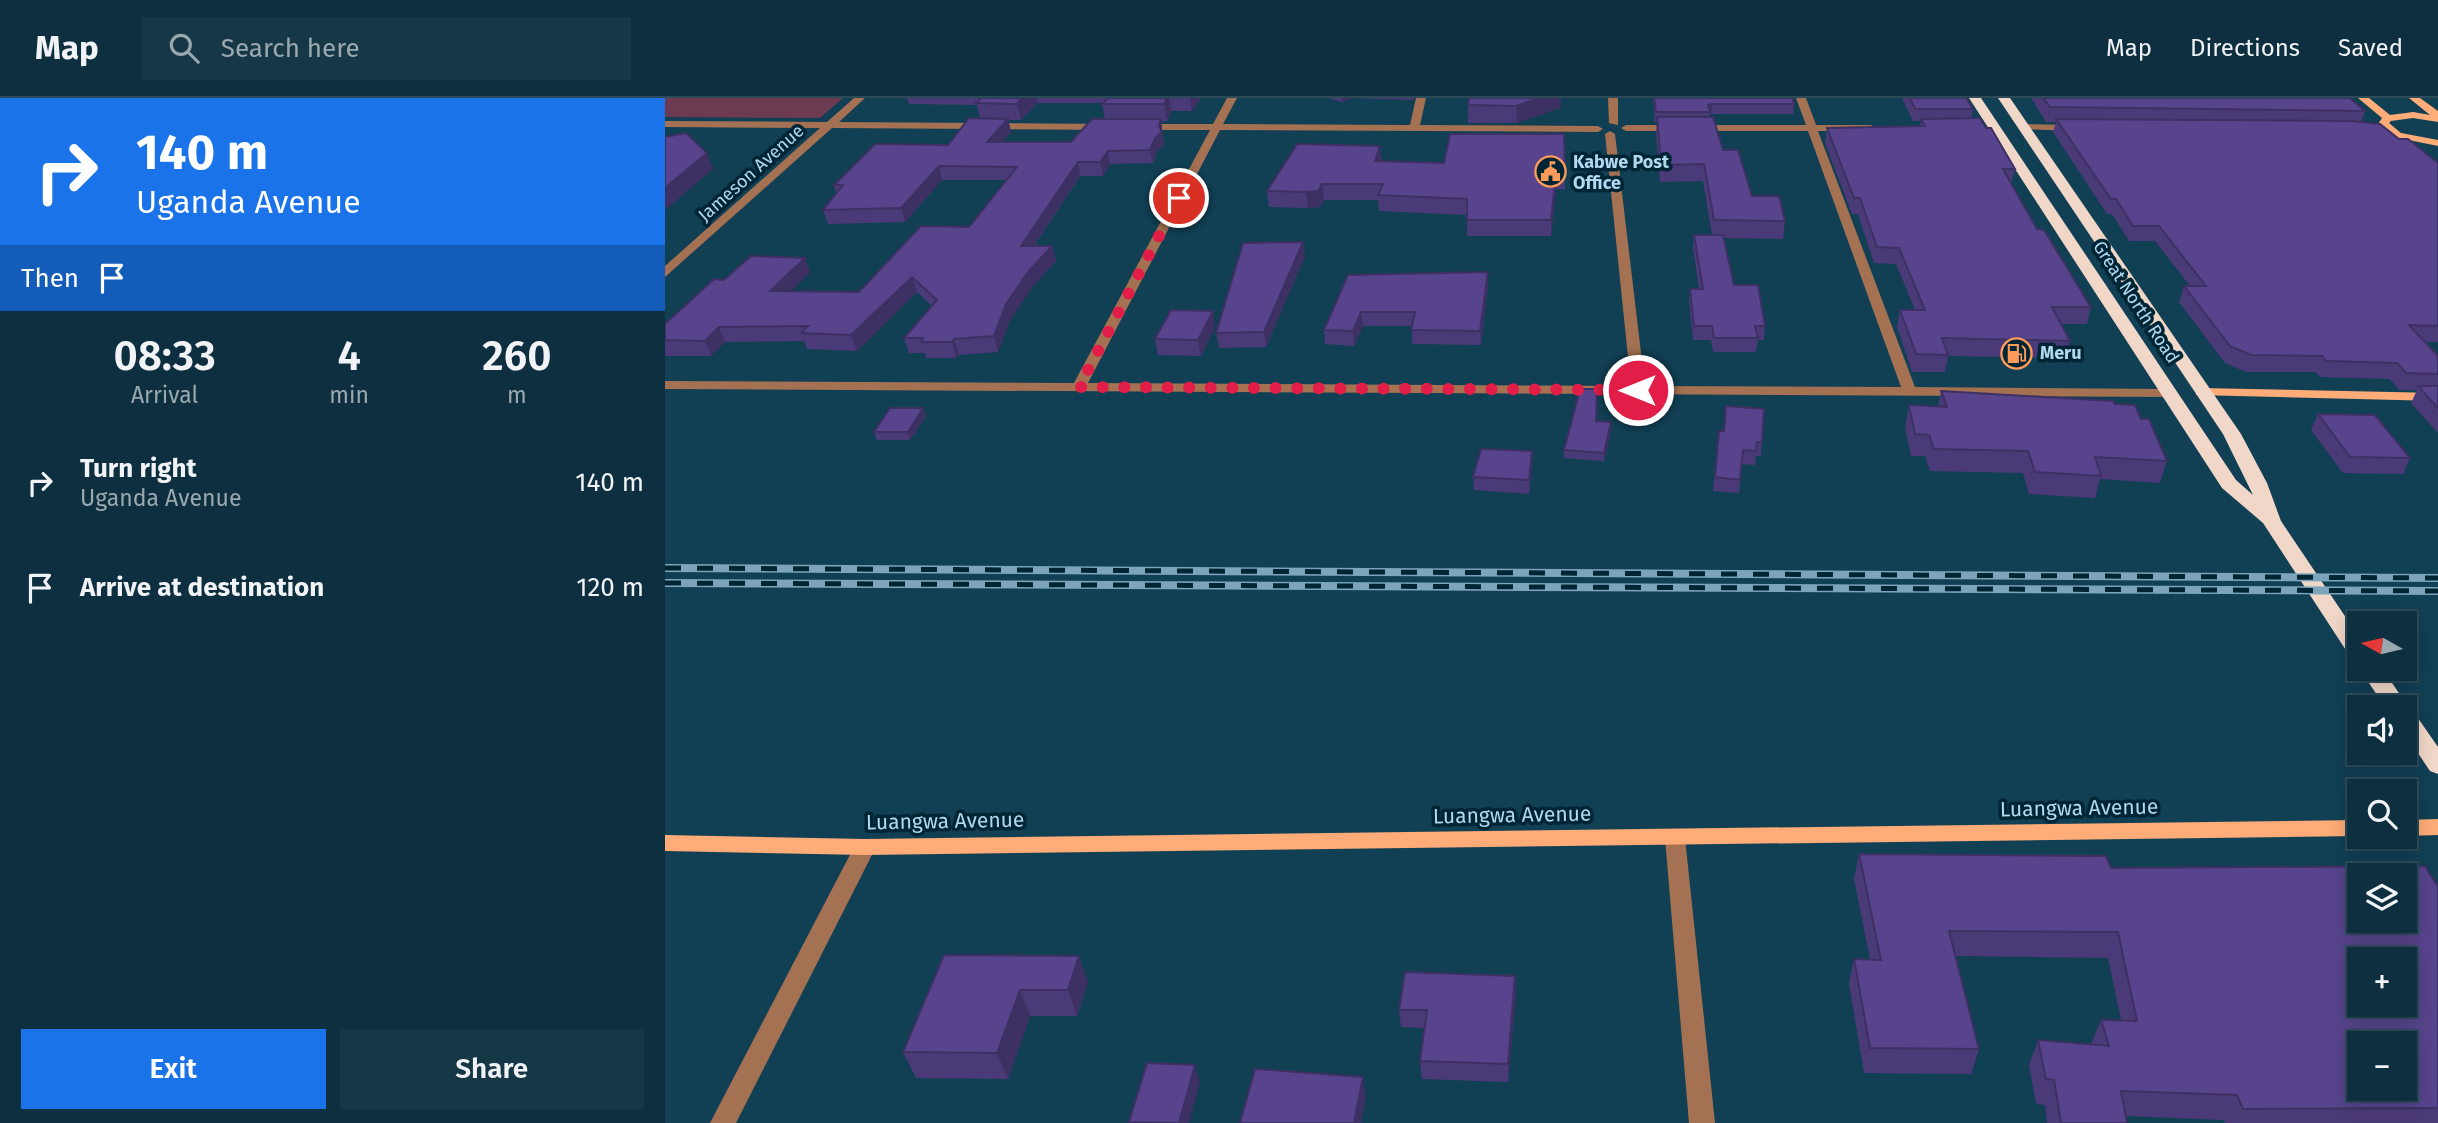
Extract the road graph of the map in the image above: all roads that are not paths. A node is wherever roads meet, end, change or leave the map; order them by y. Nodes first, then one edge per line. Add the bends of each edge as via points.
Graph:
1 (860, 98) edge
2 (1232, 98) edge
3 (1421, 98) edge
4 (1613, 98) edge
5 (1801, 98) edge
6 (1975, 98) edge
7 (2004, 98) edge
8 (2363, 98) edge
9 (2414, 98) edge
10 (2438, 118) edge
11 (665, 124) edge
12 (830, 125) junction
13 (2380, 125) junction
14 (1120, 127) edge
15 (1134, 127) edge
16 (1217, 127) junction
17 (2024, 127) junction
18 (1414, 128) junction
19 (1812, 128) junction
20 (1890, 128) edge
21 (2090, 128) edge
22 (1607, 129) junction
23 (2416, 140) junction
24 (2438, 143) edge
25 (2438, 157) edge
26 (665, 273) edge
27 (665, 385) edge
28 (1079, 387) junction
29 (1638, 390) junction
30 (1909, 391) junction
31 (2201, 392) junction
32 (2168, 393) junction
33 (2438, 397) edge
34 (2271, 521) junction
35 (2347, 635) edge
36 (2417, 734) edge
37 (2438, 765) edge
38 (2438, 827) edge
39 (2347, 828) edge
40 (2417, 828) edge
41 (1675, 838) junction
42 (665, 843) edge
43 (865, 847) junction
44 (723, 1123) edge
45 (1702, 1123) edge

1 - 12 street, Jameson Avenue
2 - 16 street
3 - 18 street
4 - 22 street
5 - 19 street
6 - 32 highway, Great North Road via 1987,127
7 - 17 highway, Great North Road
8 - 13 main road
9 - 10 main road
10 - 13 main road via 2413,116
11 - 12 street
12 - 14 street
12 - 26 street, Jameson Avenue
13 - 23 main road
15 - 16 street
16 - 18 street
16 - 28 street
17 - 21 street
17 - 31 highway, Great North Road
18 - 22 street
19 - 20 street
19 - 22 street
19 - 30 street
22 - 29 street
23 - 24 main road
23 - 25 main road
27 - 28 street
28 - 29 street
29 - 30 street
30 - 32 street
31 - 33 main road
31 - 34 highway, Great North Road via 2232,434
32 - 34 highway, Great North Road via 2229,484
34 - 35 highway, Great North Road
36 - 37 highway
38 - 40 main road
39 - 41 main road, Luangwa Avenue
41 - 43 main road, Luangwa Avenue
41 - 45 street
42 - 43 main road, Luangwa Avenue
43 - 44 street

